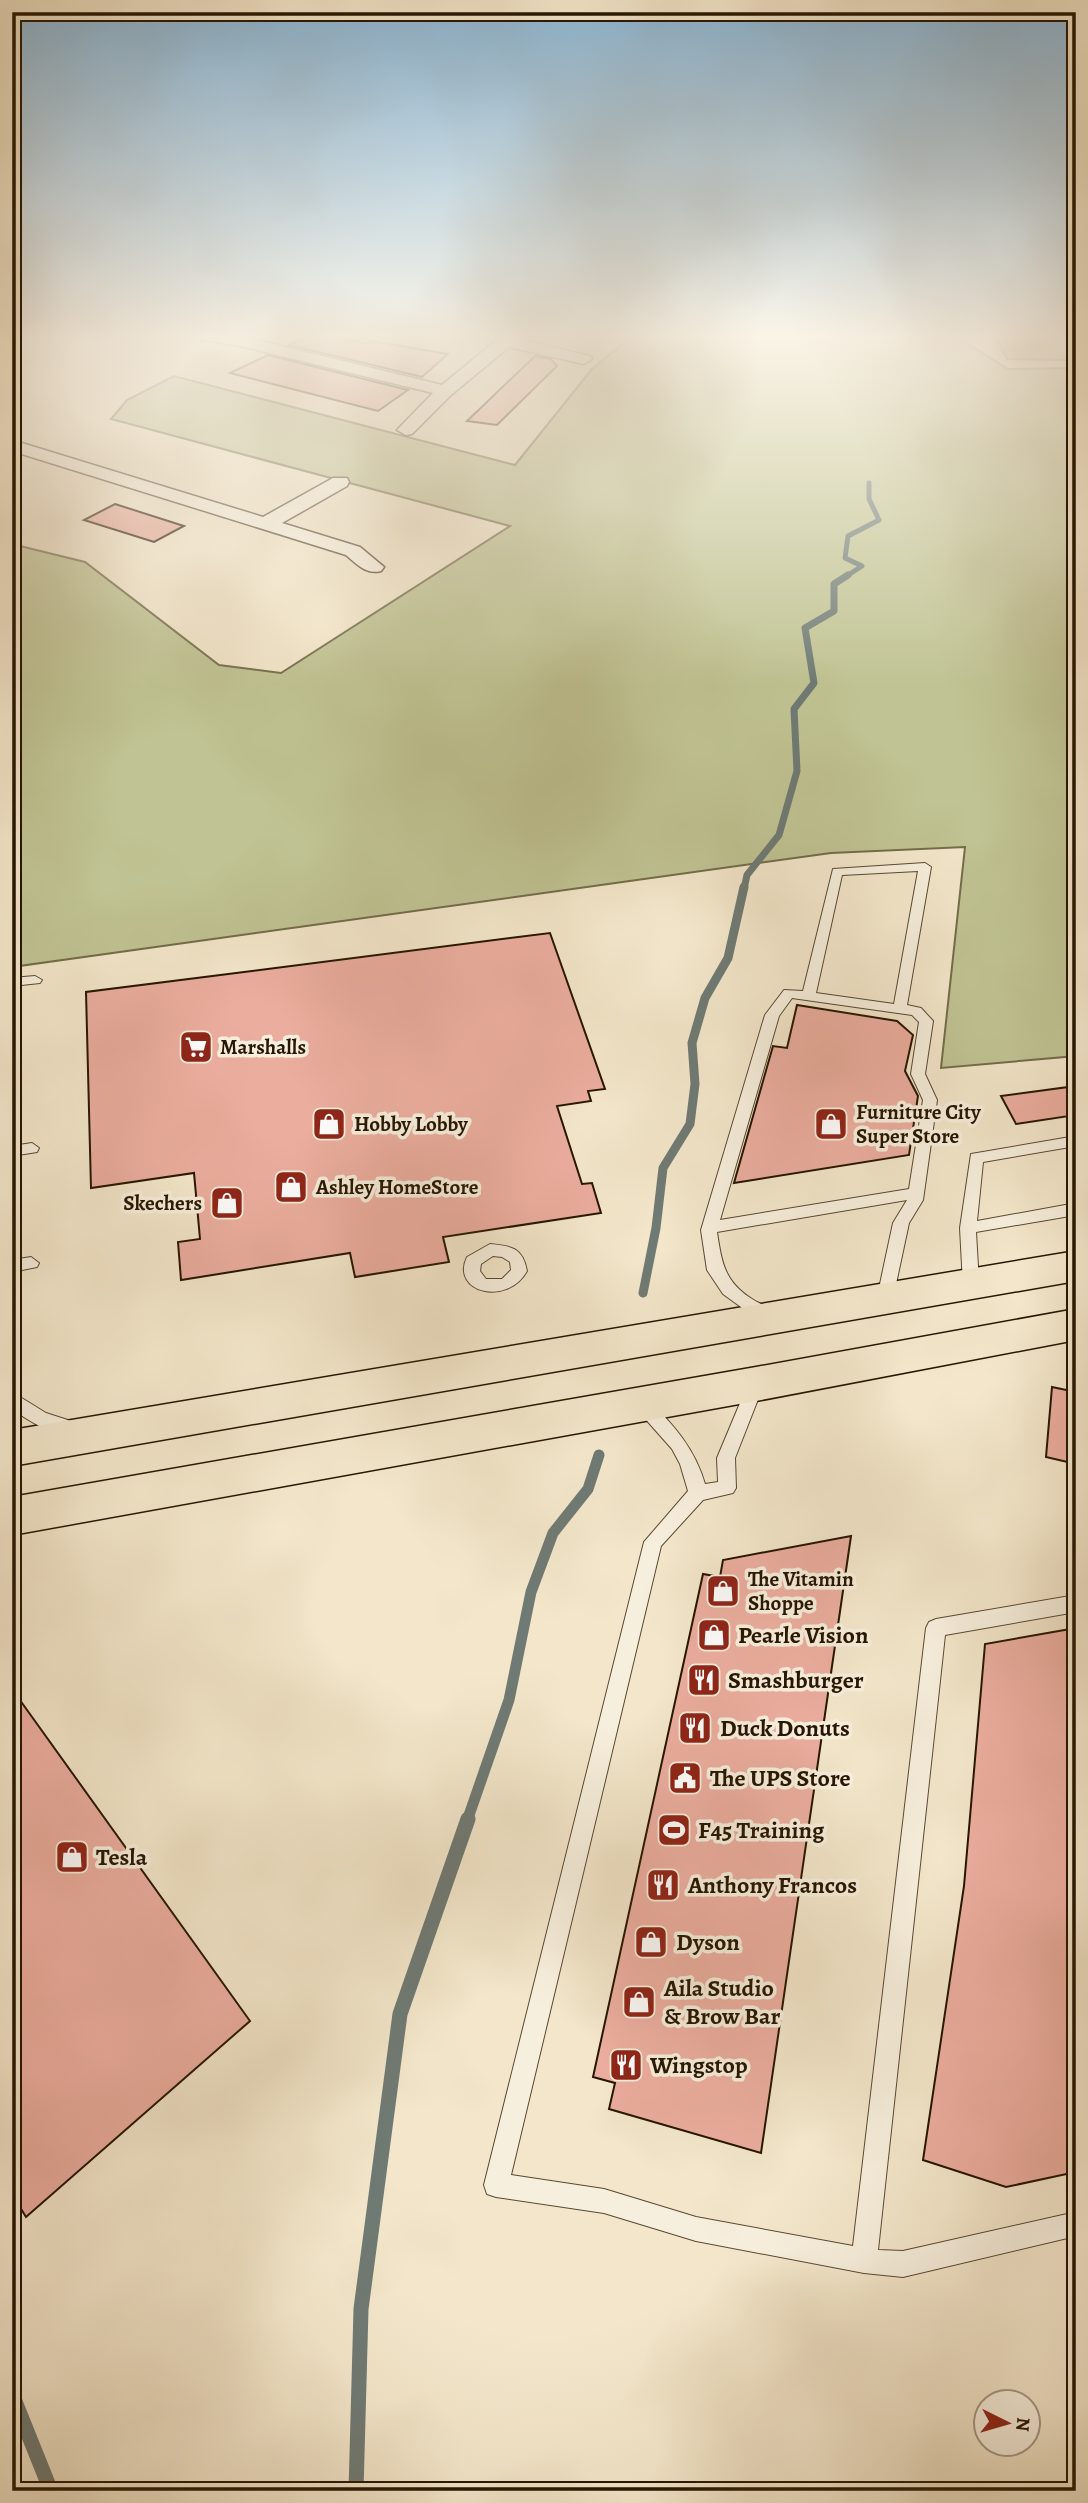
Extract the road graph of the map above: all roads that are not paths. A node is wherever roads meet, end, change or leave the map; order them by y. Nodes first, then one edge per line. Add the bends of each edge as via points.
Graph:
1 (34, 452) edge
2 (340, 482) dead end
3 (265, 524) junction
4 (374, 567) dead end
5 (35, 980) dead end
6 (12, 982) edge
7 (808, 996) junction
8 (900, 1009) junction
9 (1076, 1141) edge
10 (33, 1147) dead end
11 (12, 1151) edge
12 (916, 1193) junction
13 (1076, 1209) edge
14 (710, 1227) junction
15 (968, 1228) junction
16 (31, 1263) dead end
17 (12, 1266) edge
18 (1076, 1266) edge
19 (971, 1284) junction
20 (885, 1298) junction
21 (777, 1317) junction
22 (1076, 1324) edge
23 (1076, 1336) edge
24 (1001, 1337) junction
25 (756, 1384) junction
26 (12, 1399) edge
27 (642, 1405) junction
28 (98, 1432) junction
29 (12, 1448) edge
30 (698, 1493) junction
31 (12, 1516) edge
32 (1076, 1603) edge
33 (1076, 2224) edge
34 (864, 2260) junction

1 - 3 street
2 - 3 street
3 - 4 street via 353,551
5 - 6 lane
7 - 8 lane
7 - 8 lane via 837,872 925,867
7 - 14 lane via 789,993 772,1015
8 - 12 lane via 916,1011 926,1021 918,1074 930,1100
9 - 15 lane via 976,1158
10 - 11 lane
12 - 14 lane
12 - 20 lane via 901,1223
13 - 15 lane
14 - 21 lane via 715,1270 729,1290
15 - 19 lane
16 - 17 lane
18 - 19 highway
19 - 20 highway
20 - 21 highway
21 - 28 highway
22 - 24 highway
23 - 24 highway
24 - 25 highway
25 - 27 highway
25 - 30 lane via 726,1458 727,1488
26 - 28 lane via 59,1427
27 - 30 lane via 691,1462
27 - 31 highway
28 - 29 highway
30 - 34 lane via 653,1542 496,2185 604,2201 696,2229
32 - 34 lane via 936,1628
33 - 34 lane via 903,2264

